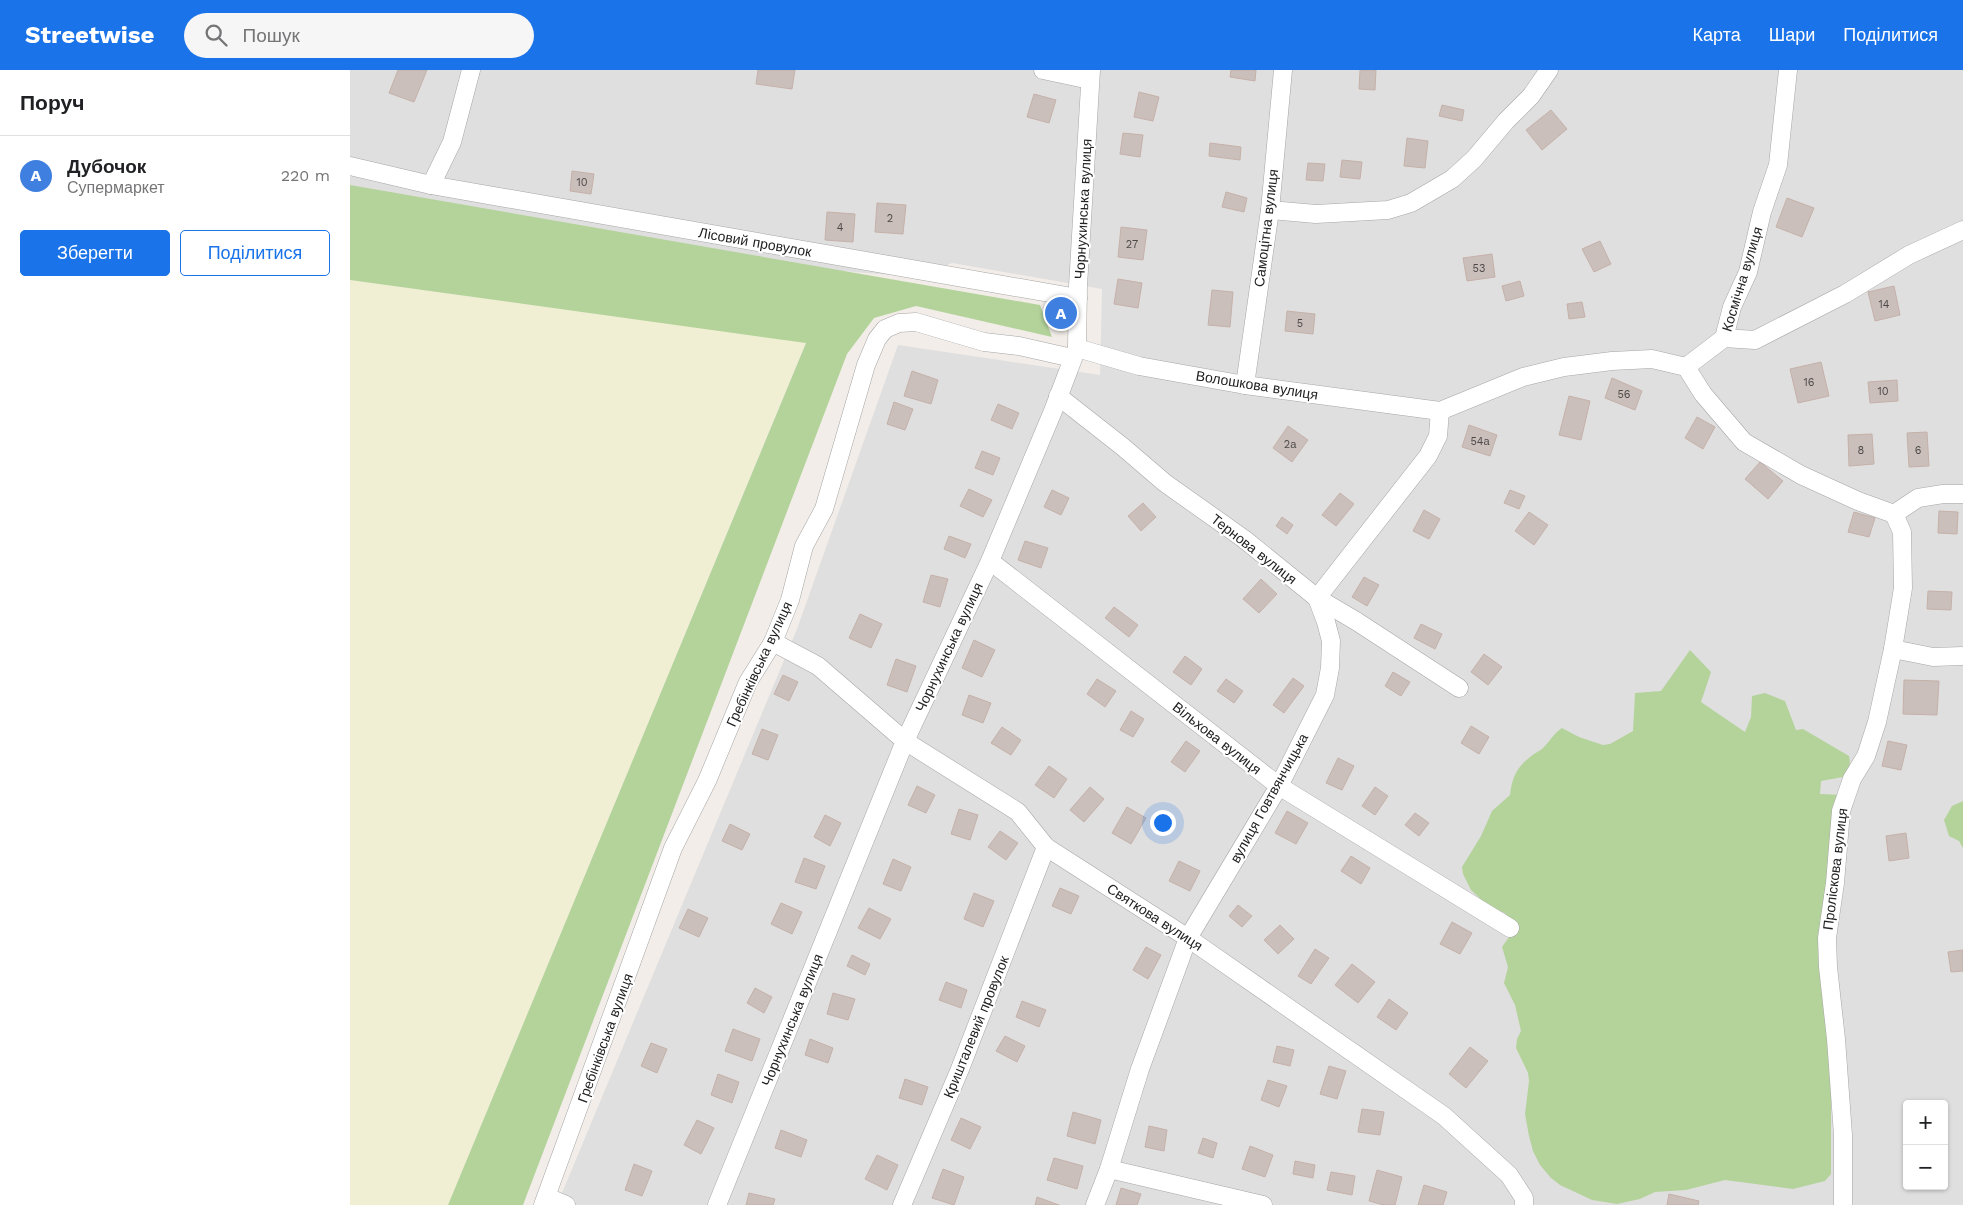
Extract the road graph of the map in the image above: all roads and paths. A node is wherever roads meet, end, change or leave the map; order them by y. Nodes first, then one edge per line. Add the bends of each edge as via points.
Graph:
1 (471, 70) edge
2 (1043, 70) edge
3 (1283, 70) edge
4 (1549, 70) edge
5 (1788, 70) edge
6 (1090, 75) edge
7 (350, 166) edge
8 (431, 185) junction
9 (1270, 210) junction
10 (1963, 230) edge
11 (1078, 298) junction
12 (1724, 338) junction
13 (1075, 353) junction
14 (1686, 367) junction
15 (1245, 385) junction
16 (1058, 396) junction
17 (1440, 411) junction
18 (1963, 494) edge
19 (1894, 514) junction
20 (990, 561) junction
21 (1316, 598) junction
22 (773, 642) junction
23 (1893, 649) junction
24 (1963, 656) edge
25 (1460, 688) dead end
26 (906, 741) junction
27 (1279, 786) junction
28 (1046, 847) junction
29 (1510, 928) dead end
30 (1188, 938) junction
31 (1109, 1169) junction
32 (545, 1201) edge
33 (566, 1205) edge
34 (717, 1205) edge
35 (902, 1205) edge
36 (1095, 1205) edge
37 (1263, 1205) edge
38 (1524, 1205) edge
39 (1843, 1205) edge

1 - 8 street via 452,142
2 - 6 street
3 - 9 street, Самоцітна вулиця
4 - 9 street via 1531,96 1474,159 1452,179 1411,202 1388,210 1316,214
5 - 12 street, Космічна вулиця via 1778,165 1762,212 1748,272 1732,307
6 - 11 street, Чорнухинська вулиця
7 - 8 street, Лісовий провулок
8 - 11 street, Лісовий провулок
9 - 15 street, Самоцітна вулиця
10 - 12 street via 1909,255 1845,294 1755,340
11 - 13 street, Чорнухинська вулиця
12 - 14 street, Космічна вулиця
13 - 15 street, Волошкова вулиця
13 - 16 street, Чорнухинська вулиця
13 - 22 street, Гребінківська вулиця via 984,342 916,322 899,323 885,329 877,339 866,366 824,509 804,546 790,600
14 - 17 street via 1652,359 1564,367 1522,377
14 - 19 street via 1703,394 1744,442 1802,475
15 - 17 street, Волошкова вулиця
16 - 20 street, Чорнухинська вулиця
16 - 21 street, Тернова вулиця via 1165,483 1244,539
17 - 21 street via 1438,436 1428,456
18 - 19 street via 1918,498
19 - 23 street, Проліскова вулиця via 1902,532 1903,588
20 - 26 street, Чорнухинська вулиця
20 - 27 street, Вільхова вулиця
21 - 25 street, Тернова вулиця
21 - 27 street, вулиця Говтвянчицька via 1331,641 1325,695
22 - 26 street, Святкова вулиця via 818,666
22 - 32 street, Гребінківська вулиця via 748,682 707,781 673,848
23 - 24 street via 1933,657
23 - 39 street, Проліскова вулиця via 1866,756 1852,779 1840,811 1827,938 1843,1135
26 - 28 street, Святкова вулиця via 1018,812
26 - 34 street, Чорнухинська вулиця
27 - 29 street, Вільхова вулиця
27 - 30 street, вулиця Говтвянчицька
28 - 30 street, Святкова вулиця
28 - 35 street, Кришталевий провулок via 960,1069
30 - 31 street, вулиця Говтвянчицька via 1140,1069
30 - 38 street, Святкова вулиця via 1444,1116 1509,1175 1524,1198
31 - 36 street, вулиця Говтвянчицька
31 - 37 street
32 - 33 street

